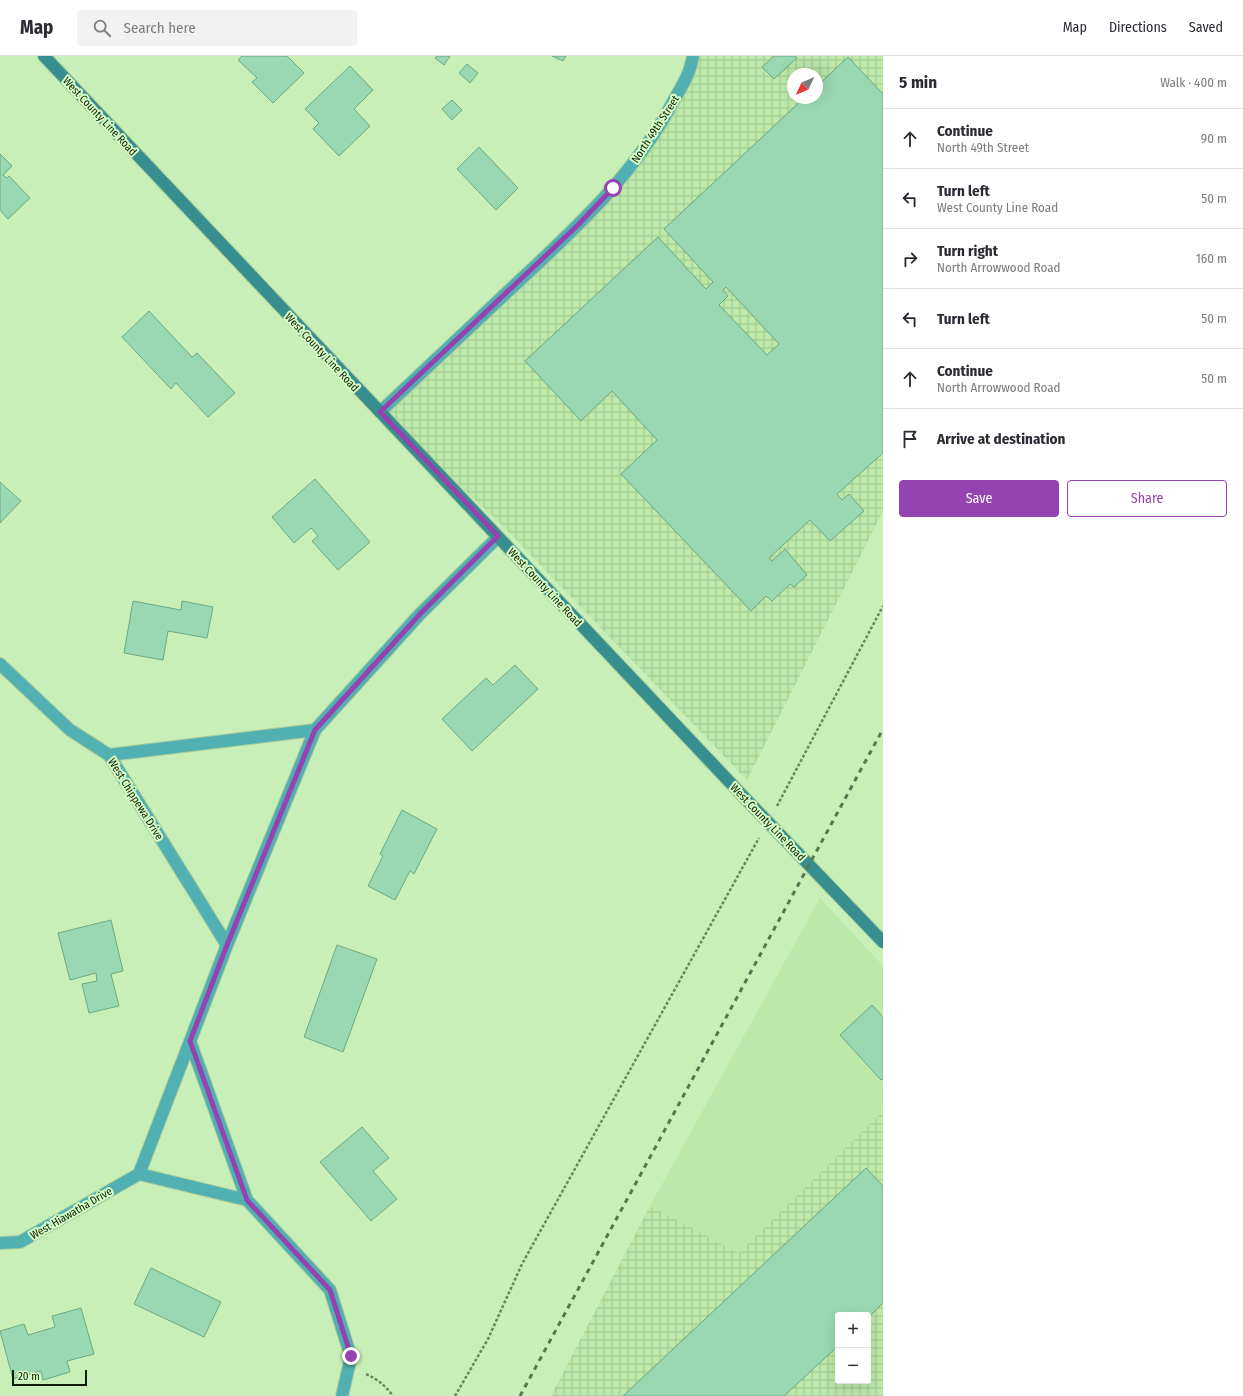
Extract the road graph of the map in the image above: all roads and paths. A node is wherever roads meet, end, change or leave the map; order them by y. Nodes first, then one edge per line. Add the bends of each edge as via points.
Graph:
1 (44, 56) edge
2 (693, 56) edge
3 (380, 412) junction
4 (498, 536) junction
5 (883, 606) edge
6 (0, 664) edge
7 (315, 730) junction
8 (109, 755) junction
9 (776, 808) dead end
10 (759, 838) dead end
11 (883, 942) edge
12 (227, 945) junction
13 (190, 1041) junction
14 (139, 1174) junction
15 (247, 1200) junction
16 (0, 1243) edge
17 (348, 1369) junction
18 (342, 1396) edge
19 (393, 1396) edge
20 (455, 1396) edge

1 - 3 street, West County Line Road
2 - 3 street, North 49th Street via 691,70 668,113 641,154 613,188 577,226
3 - 4 street, West County Line Road
4 - 7 street via 420,614
4 - 11 street, West County Line Road
5 - 9 path
6 - 8 street, West Chippewa Drive via 70,730
7 - 8 street
7 - 12 street
8 - 12 street, West Chippewa Drive
10 - 20 path via 522,1264 488,1339
12 - 13 street
13 - 14 street
13 - 15 street
14 - 15 street
14 - 16 street, West Hiawatha Drive via 20,1242
15 - 17 street via 330,1290 351,1356
17 - 18 street
17 - 19 path via 374,1378 387,1387

